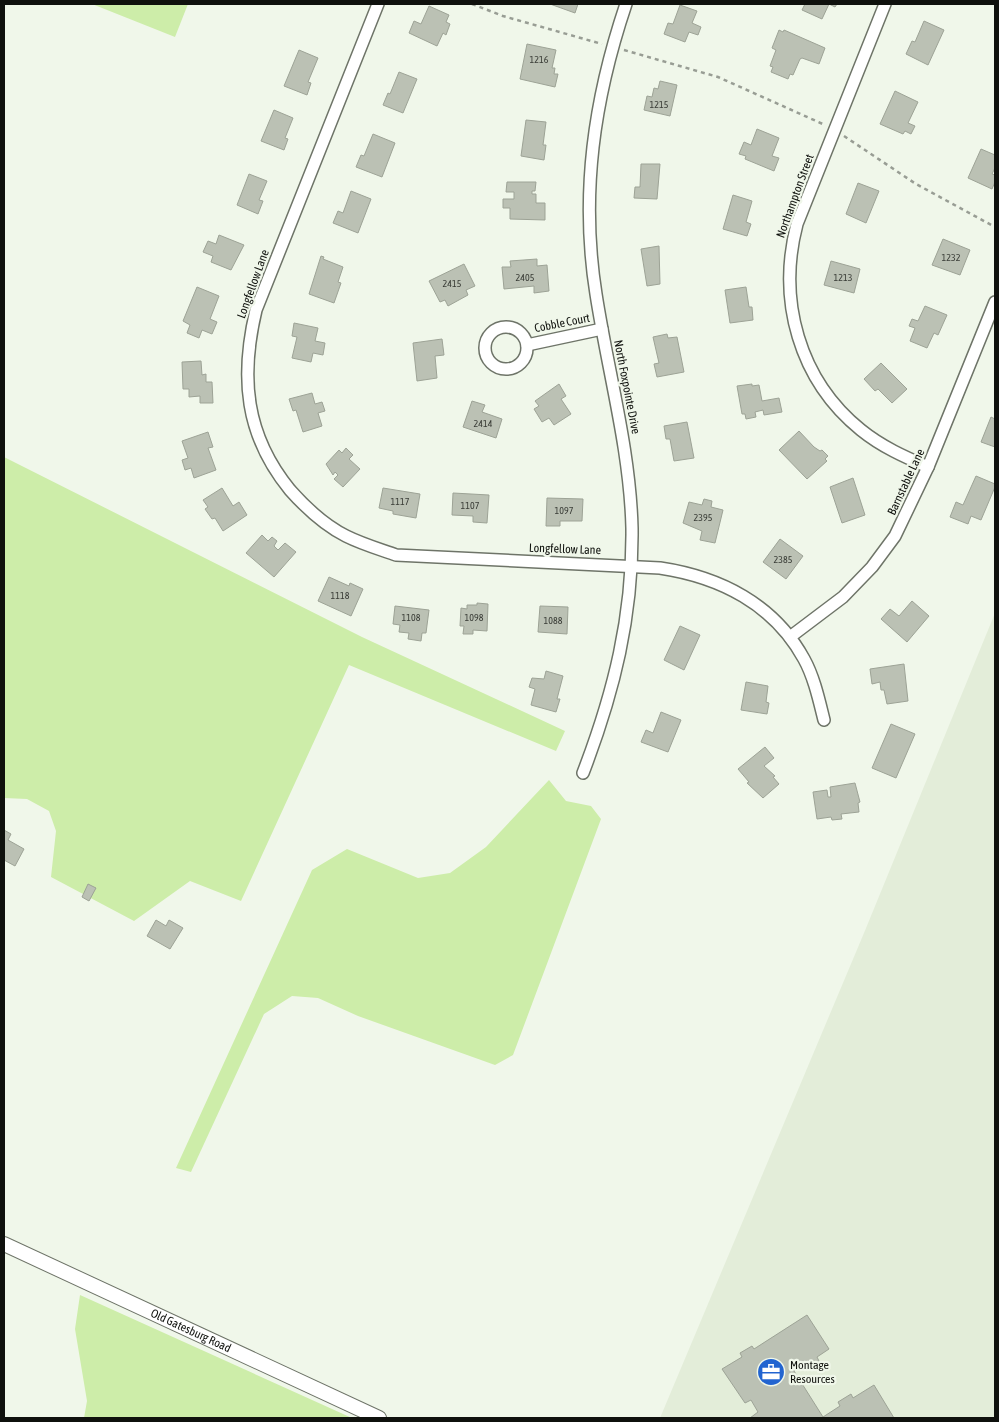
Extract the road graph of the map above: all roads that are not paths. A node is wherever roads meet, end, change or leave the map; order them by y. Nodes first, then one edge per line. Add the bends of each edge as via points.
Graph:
1 (378, 4) edge
2 (626, 4) edge
3 (885, 4) edge
4 (995, 302) edge
5 (602, 329) junction
6 (527, 344) dead end
7 (928, 467) junction
8 (631, 566) junction
9 (790, 637) junction
10 (824, 720) dead end
11 (583, 773) dead end
12 (4, 1244) edge
13 (379, 1418) edge

1 - 8 street, Longfellow Lane via 256,310 247,362 248,392 252,420 264,451 300,502 324,523 367,546 396,555 434,558
2 - 5 street, North Foxpointe Drive via 598,103 591,165 591,254
3 - 7 street, Northampton Street via 797,224 792,244 789,290 799,343 822,387 839,410 883,445
4 - 7 street, Barnstable Lane
5 - 6 street, Cobble Court
5 - 8 street, North Foxpointe Drive via 629,488
7 - 9 street, Barnstable Lane via 895,536 872,567 843,597
8 - 9 street, Longfellow Lane via 686,572 718,582 769,614
8 - 11 street, North Foxpointe Drive via 625,630 617,671 604,719
9 - 10 street, Longfellow Lane via 804,660
12 - 13 street, Old Gatesburg Road

